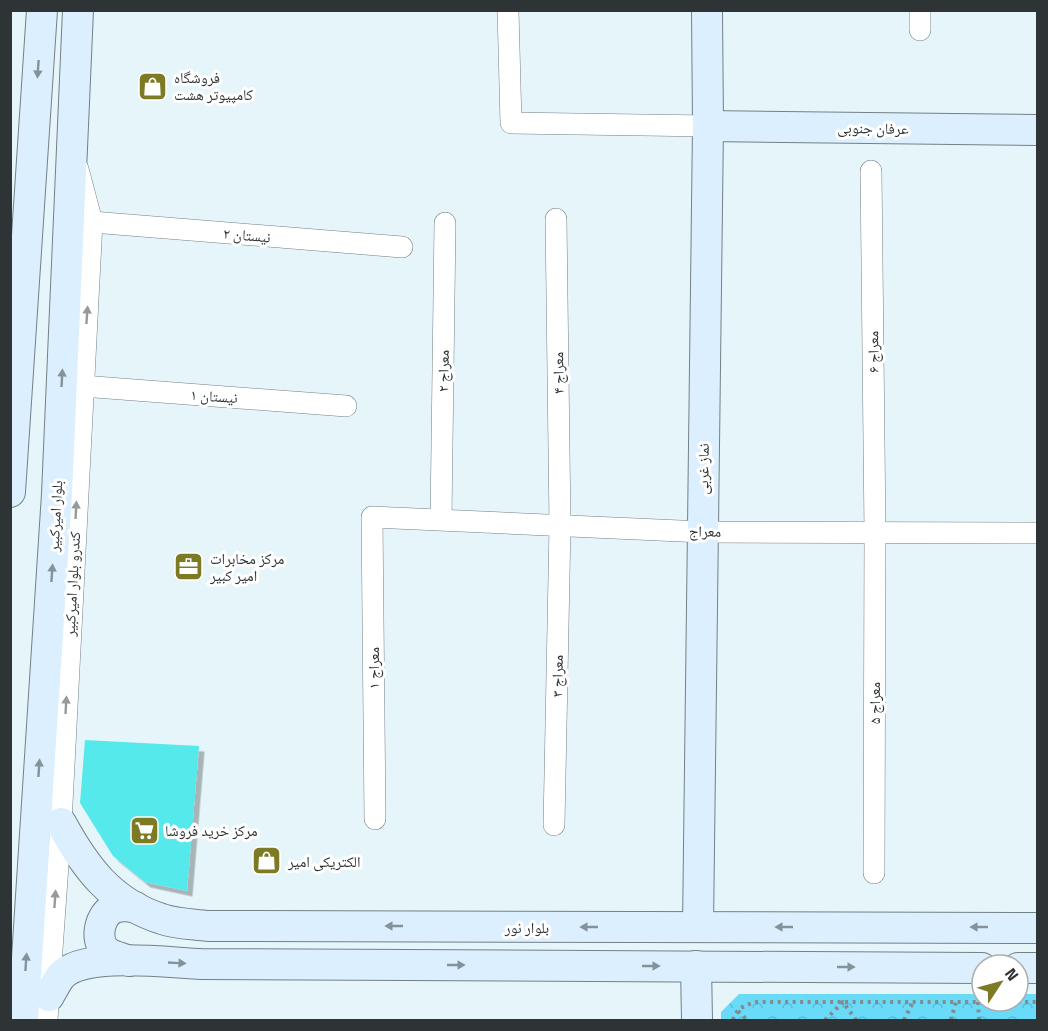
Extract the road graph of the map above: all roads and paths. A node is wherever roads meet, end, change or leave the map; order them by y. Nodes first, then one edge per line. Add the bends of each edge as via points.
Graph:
1 (42, 10) edge
2 (78, 10) edge
3 (508, 10) edge
4 (707, 10) edge
5 (708, 126) junction
6 (1038, 130) edge
7 (72, 150) junction
8 (871, 171) dead end
9 (556, 219) dead end
10 (92, 222) junction
11 (445, 223) dead end
12 (402, 247) dead end
13 (10, 275) edge
14 (19, 326) edge
15 (82, 386) junction
16 (346, 406) dead end
17 (11, 491) edge
18 (57, 494) junction
19 (372, 517) joint
20 (441, 519) junction
21 (560, 526) junction
22 (703, 532) junction
23 (875, 532) junction
24 (1038, 533) edge
25 (375, 819) dead end
26 (61, 823) junction
27 (554, 825) dead end
28 (874, 873) dead end
29 (135, 907) junction
30 (698, 927) junction
31 (1038, 928) edge
32 (129, 961) junction
33 (696, 966) junction
34 (970, 968) edge
35 (843, 1002) junction
36 (913, 1002) junction
37 (956, 1002) junction
38 (970, 1002) edge
39 (48, 1008) edge
40 (738, 1011) junction
41 (22, 1020) edge
42 (697, 1020) edge
43 (733, 1020) edge
44 (747, 1020) edge
45 (825, 1020) edge
46 (856, 1020) edge
47 (904, 1020) edge
48 (951, 1020) edge

1 -> 14 street
2 - 7 street, بلوار امیرکبیر
3 - 5 street via 511,123
4 - 5 street, نماز غربی
5 - 6 street, عرفان جنوبی
5 - 22 street, نماز غربی
7 - 10 street, کندرو بلوار امیرکبیر
18 -> 7 street, بلوار امیرکبیر
8 - 23 street, معراج ۶
9 - 21 street, معراج ۴
10 - 12 street, نیستان ۲
15 -> 10 street, کندرو بلوار امیرکبیر
11 - 20 street, معراج ۲
13 - 14 street
14 - 17 street
15 - 16 street, نیستان ۱
26 -> 15 street, کندرو بلوار امیرکبیر
17 - 18 street
41 -> 18 street, بلوار امیرکبیر
19 - 20 street, معراج
19 - 25 street, معراج ۱
20 - 21 street, معراج
21 - 22 street, معراج
21 - 27 street, معراج ۳
22 - 23 street, معراج
22 - 30 street, نماز غربی
23 - 24 street, معراج
23 - 28 street, معراج ۵
26 - 29 street, بلوار نور via 80,857 101,883
39 -> 26 street, کندرو بلوار امیرکبیر
30 -> 29 street, بلوار نور via 208,926 163,919
29 - 32 street via 123,905 112,909 100,928 100,941 107,951
31 -> 30 street, بلوار نور
32 -> 33 street
32 - 39 street via 87,962 62,974
33 -> 34 street
33 - 42 street
35 - 36 path
35 - 40 path via 757,1002 743,1005
35 - 45 path
35 - 46 path
36 - 37 path
36 - 47 path
37 - 38 path
37 - 48 path
40 - 43 path
40 - 44 path

